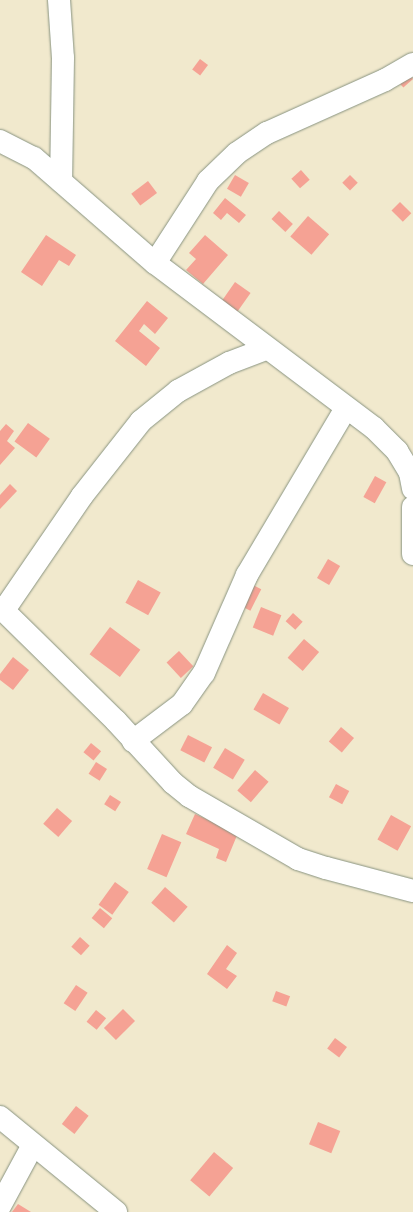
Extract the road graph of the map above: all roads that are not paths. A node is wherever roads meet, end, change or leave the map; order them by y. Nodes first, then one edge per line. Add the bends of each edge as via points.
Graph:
1 (59, 0) edge
2 (413, 64) edge
3 (0, 141) edge
4 (61, 181) junction
5 (155, 263) junction
6 (266, 349) junction
7 (346, 408) junction
8 (413, 490) edge
9 (413, 507) edge
10 (413, 554) edge
11 (2, 609) edge
12 (133, 741) junction
13 (413, 891) edge
14 (0, 1117) edge
15 (33, 1145) junction
16 (0, 1206) edge
17 (116, 1212) edge

1 - 4 street via 63,58
2 - 5 street via 385,80 267,132 237,153 208,181
3 - 4 street via 34,158
4 - 5 street
5 - 6 street
6 - 7 street
6 - 11 street via 229,362 178,391 141,421 82,496
7 - 8 street via 374,428 397,451 410,473
7 - 12 street via 247,574 204,673 182,704
9 - 10 street
11 - 12 street
12 - 13 street via 189,796 298,858
14 - 15 street
15 - 16 street
15 - 17 street

